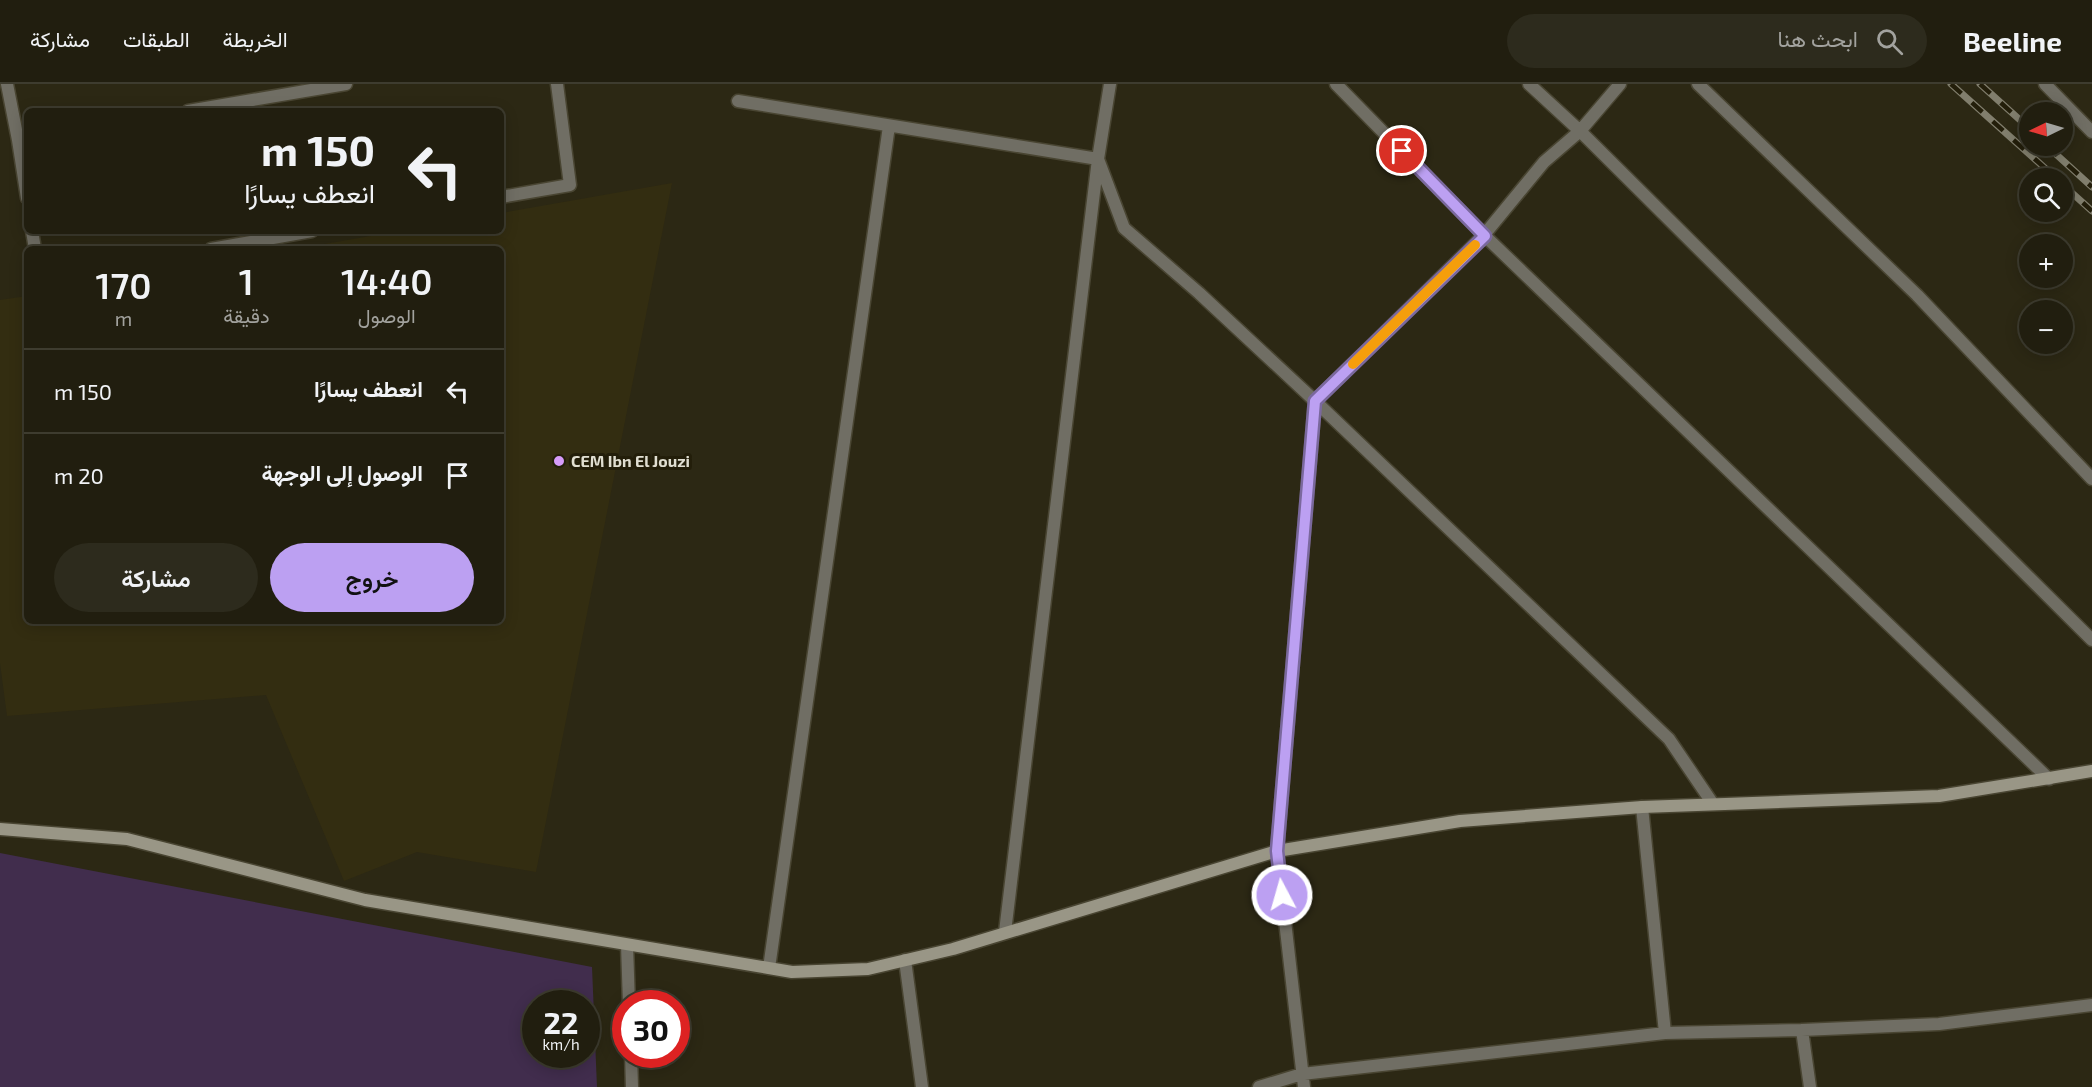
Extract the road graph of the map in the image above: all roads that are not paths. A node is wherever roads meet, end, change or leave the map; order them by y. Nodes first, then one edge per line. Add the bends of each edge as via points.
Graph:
1 (7, 84) edge
2 (346, 84) edge
3 (557, 84) edge
4 (1110, 84) edge
5 (1336, 84) edge
6 (1529, 84) edge
7 (1620, 84) edge
8 (1698, 84) edge
9 (2045, 84) edge
10 (738, 101) dead end
11 (206, 108) edge
12 (889, 126) junction
13 (1580, 131) junction
14 (2092, 132) edge
15 (23, 139) edge
16 (1098, 159) junction
17 (504, 196) edge
18 (295, 234) edge
19 (1485, 236) junction
20 (228, 246) edge
21 (1315, 401) junction
22 (2092, 479) edge
23 (2092, 640) edge
24 (2092, 771) edge
25 (2049, 779) junction
26 (1713, 804) junction
27 (1642, 807) junction
28 (0, 829) edge
29 (1277, 851) junction
30 (1005, 932) junction
31 (627, 945) junction
32 (905, 960) junction
33 (769, 968) junction
34 (629, 990) edge
35 (2092, 1005) edge
36 (1802, 1030) junction
37 (1665, 1033) junction
38 (631, 1068) edge
39 (1302, 1074) junction
40 (632, 1087) edge
41 (922, 1087) edge
42 (1259, 1087) edge
43 (1304, 1087) edge
44 (1810, 1087) edge

1 - 15 street
2 - 11 street
3 - 17 street via 570,185
4 - 16 street
5 - 19 street
6 - 13 street
7 - 13 street
8 - 22 street via 1917,295
9 - 14 street
10 - 12 street
12 - 16 street
12 - 33 street
13 - 19 street via 1545,162
13 - 23 street
16 - 21 street via 1124,228
16 - 30 street
18 - 20 street
19 - 21 street
19 - 25 street
21 - 26 street via 1669,739
21 - 29 street
24 - 25 main road
25 - 26 main road via 1939,796
26 - 27 main road
27 - 29 main road via 1460,821
27 - 37 street
28 - 31 main road via 127,839 365,900
29 - 30 main road
29 - 39 street
30 - 32 main road
31 - 33 main road
31 - 34 street
32 - 33 main road via 868,969 792,972
32 - 41 street
35 - 36 street via 1939,1024
36 - 37 street
36 - 44 street
37 - 39 street
38 - 40 street
39 - 42 street
39 - 43 street

